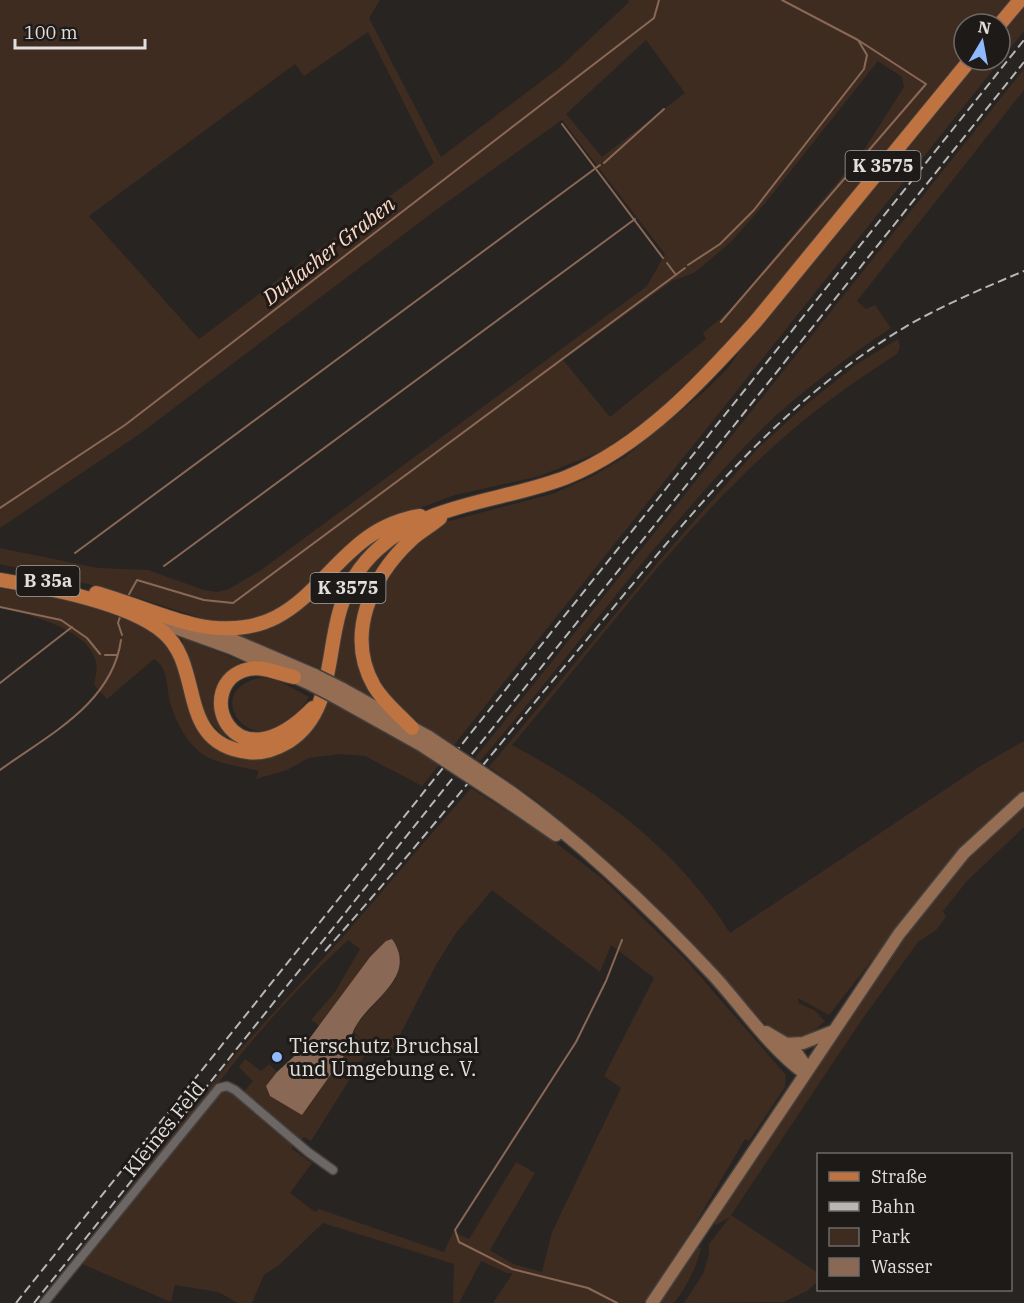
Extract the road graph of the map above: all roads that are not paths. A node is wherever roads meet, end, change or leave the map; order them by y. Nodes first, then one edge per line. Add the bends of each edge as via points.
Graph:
1 (1020, 0) edge
2 (1010, 12) edge
3 (960, 72) edge
4 (451, 508) junction
5 (434, 514) junction
6 (0, 570) edge
7 (0, 580) edge
8 (95, 597) junction
9 (137, 611) junction
10 (196, 625) junction
11 (294, 677) junction
12 (311, 679) junction
13 (338, 692) junction
14 (321, 700) junction
15 (412, 728) junction
16 (425, 741) junction
17 (1024, 798) edge
18 (761, 1029) junction
19 (832, 1032) junction
20 (786, 1044) junction
21 (806, 1070) junction
22 (333, 1170) dead end
23 (44, 1303) edge
24 (652, 1303) edge

1 - 2 main road
3 - 4 main road, K 3575 via 749,328 656,420 569,476
4 - 5 main road, K 3575
4 - 15 main road via 388,564 371,594 364,618 362,645 368,673 384,700
5 - 10 main road via 402,519 365,538 298,605 272,620 243,627
5 - 14 main road, K 3575 via 388,540 354,577 340,610
6 - 8 main road, B 35a
7 - 8 main road, B 35a
8 - 9 main road, B 35a
9 - 10 main road, B 35a
9 - 11 main road, B 35a
9 - 14 main road via 165,633 180,653 194,708 213,738 224,745 248,752 271,750 306,728
10 - 12 main road, B 35a
11 - 12 main road, B 35a
11 - 14 main road via 260,668 242,671 227,683 221,698 227,725 242,738 262,740 290,729
12 - 13 main road, B 35a, bridge
13 - 15 main road, B 35a
13 - 16 main road, B 35a
15 - 16 main road, B 35a
16 - 18 main road, B 35a, bridge via 559,829 681,942
17 - 19 main road via 950,868
18 - 20 main road, B 35a
18 - 21 main road, B 35a via 773,1045
19 - 20 main road via 803,1043
19 - 21 main road
20 - 21 main road, B 35a via 800,1055
21 - 24 main road
22 - 23 street, Kleines Feld via 235,1090 219,1088

